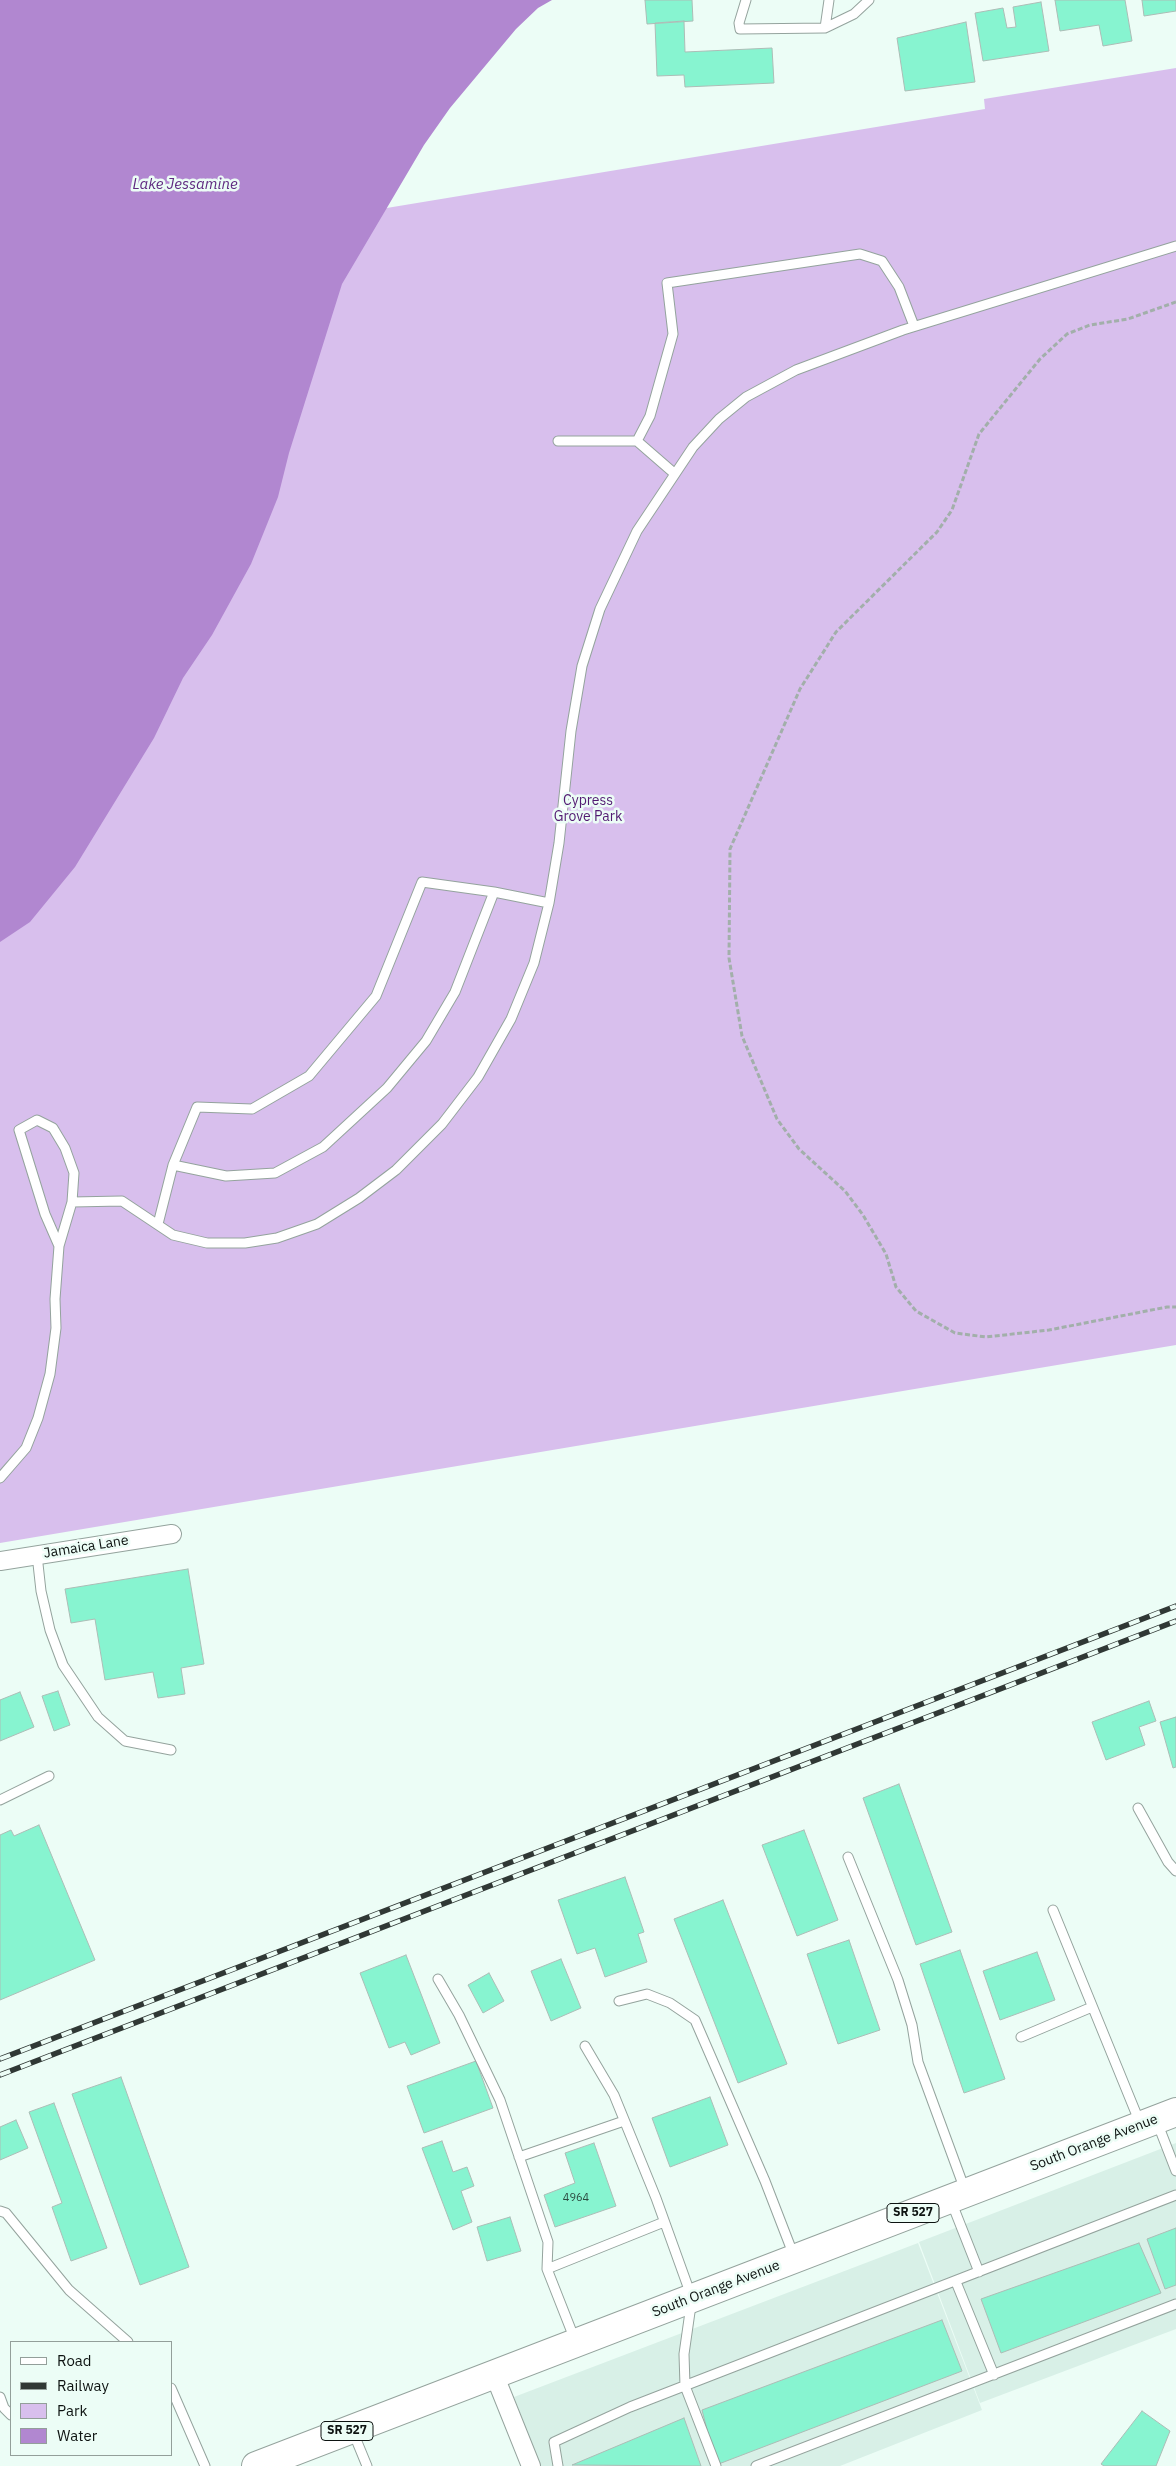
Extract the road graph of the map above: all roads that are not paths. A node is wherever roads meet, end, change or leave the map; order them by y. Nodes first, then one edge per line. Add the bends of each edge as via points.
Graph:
1 (746, 0) edge
2 (828, 0) edge
3 (869, 0) edge
4 (826, 28) junction
5 (1176, 246) edge
6 (914, 326) junction
7 (558, 441) dead end
8 (637, 441) junction
9 (675, 474) junction
10 (494, 892) junction
11 (548, 903) junction
12 (173, 1165) junction
13 (72, 1202) junction
14 (158, 1224) junction
15 (59, 1246) junction
16 (0, 1478) edge
17 (172, 1534) dead end
18 (37, 1555) junction
19 (0, 1561) edge
20 (171, 1750) dead end
21 (49, 1776) dead end
22 (0, 1800) edge
23 (1138, 1808) dead end
24 (848, 1857) dead end
25 (1176, 1871) edge
26 (1053, 1910) dead end
27 (438, 1979) dead end
28 (620, 2000) dead end
29 (1092, 2007) junction
30 (1021, 2037) dead end
31 (585, 2046) dead end
32 (1158, 2119) edge
33 (624, 2121) junction
34 (519, 2157) junction
35 (1176, 2171) edge
36 (1176, 2195) edge
37 (958, 2196) junction
38 (0, 2212) edge
39 (664, 2222) junction
40 (794, 2259) junction
41 (547, 2269) junction
42 (979, 2272) junction
43 (956, 2282) junction
44 (692, 2298) junction
45 (1176, 2304) edge
46 (127, 2341) edge
47 (576, 2343) junction
48 (494, 2374) junction
49 (994, 2375) junction
50 (685, 2386) junction
51 (172, 2390) edge
52 (0, 2397) edge
53 (10, 2413) edge
54 (351, 2429) junction
55 (262, 2465) edge
56 (205, 2466) edge
57 (367, 2466) edge
58 (531, 2466) edge
59 (558, 2466) edge
60 (716, 2466) edge
61 (756, 2466) edge

1 - 4 lane via 740,29
2 - 4 lane
3 - 4 lane via 854,14
5 - 6 lane
6 - 8 lane via 899,287 882,261 860,254 668,283 673,334 650,416
6 - 9 lane via 796,370 746,397 719,418
7 - 8 lane
8 - 9 lane
9 - 11 lane via 637,531 600,609 582,666
10 - 11 lane
10 - 12 lane via 455,992 426,1041 387,1088 324,1147 275,1173 226,1176
10 - 12 lane via 422,882 376,996 309,1076 252,1109 197,1106
11 - 14 lane via 534,963 511,1019 483,1068 442,1124 396,1170 317,1224 277,1238 246,1243 207,1243 173,1235
12 - 14 lane
13 - 14 lane via 122,1201
13 - 15 lane
13 - 15 lane via 74,1173 53,1128 37,1120 19,1130 45,1214
15 - 16 lane via 54,1299 56,1328 50,1374 26,1448
17 - 18 street, Jamaica Lane
18 - 19 street, Jamaica Lane
18 - 20 lane via 50,1630 64,1665 98,1717 125,1741
21 - 22 lane
23 - 25 lane
24 - 37 lane via 898,1980 912,2026 918,2062
26 - 29 lane
27 - 34 lane via 500,2100
28 - 40 lane via 647,1994 670,2003 694,2020 765,2181
29 - 30 lane
29 - 32 lane
31 - 33 lane via 614,2095
32 - 35 lane
32 - 37 main road, South Orange Avenue / SR 527
33 - 34 lane
33 - 39 lane
34 - 41 lane via 548,2242
36 - 42 lane
37 - 40 main road, South Orange Avenue / SR 527
37 - 42 lane
38 - 46 lane via 11,2220 70,2290
39 - 41 lane
39 - 44 lane
40 - 44 main road, South Orange Avenue / SR 527
41 - 47 lane
42 - 43 lane
43 - 49 lane
43 - 50 lane
44 - 47 main road, South Orange Avenue / SR 527
44 - 50 lane via 684,2354
45 - 49 lane
47 - 48 main road, South Orange Avenue / SR 527
48 - 54 main road, South Orange Avenue / SR 527
48 - 58 street
49 - 61 lane
50 - 59 lane via 554,2442
50 - 60 lane
51 - 56 lane
52 - 53 lane
54 - 55 main road, South Orange Avenue / SR 527
54 - 57 lane

